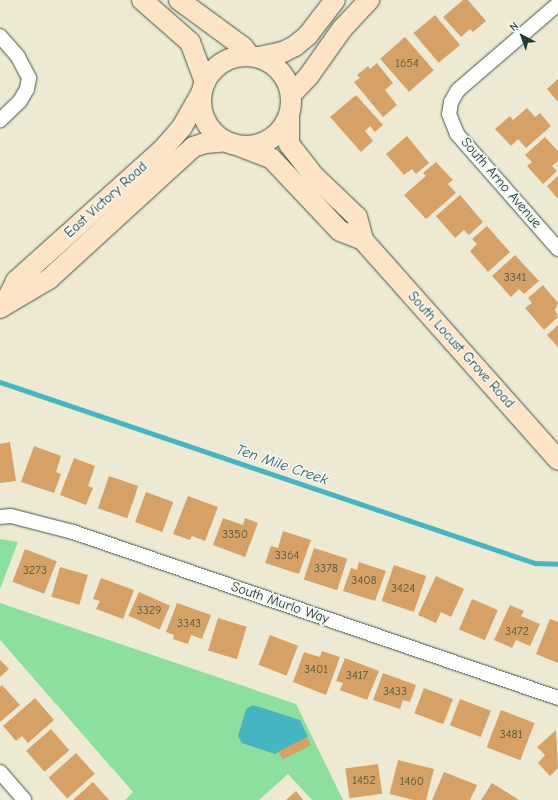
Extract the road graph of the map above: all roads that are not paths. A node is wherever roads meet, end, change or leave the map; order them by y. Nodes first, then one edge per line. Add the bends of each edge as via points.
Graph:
1 (142, 0) edge
2 (179, 0) edge
3 (335, 0) edge
4 (369, 0) edge
5 (558, 4) edge
6 (0, 36) edge
7 (254, 56) junction
8 (203, 87) junction
9 (291, 95) junction
10 (289, 115) junction
11 (0, 120) edge
12 (232, 143) junction
13 (363, 240) junction
14 (558, 249) edge
15 (3, 305) edge
16 (558, 460) edge
17 (0, 517) edge
18 (558, 698) edge
19 (0, 772) edge
20 (24, 800) edge

1 - 8 main road via 190,42
2 - 7 main road
3 - 7 main road via 308,35 295,46 283,52
4 - 9 main road via 342,28 308,77
5 - 14 street, South Arno Avenue via 458,90 451,102 449,114 457,134
6 - 11 street via 18,57 29,78 28,89 20,101
7 - 8 main road via 228,59 218,65
7 - 9 main road via 278,68 285,76
8 - 12 main road via 201,103 207,123 215,134
8 - 15 main road, East Victory Road via 182,127 163,149 16,281
9 - 10 main road
10 - 12 main road via 276,134 265,142
10 - 13 main road, South Locust Grove Road via 289,144 314,176 357,217
12 - 13 main road, South Locust Grove Road via 271,158 340,231
12 - 15 main road, East Victory Road via 204,143 193,147 49,280 26,295
13 - 16 main road, South Locust Grove Road
17 - 18 street, South Murlo Way via 11,516 73,532
19 - 20 street

